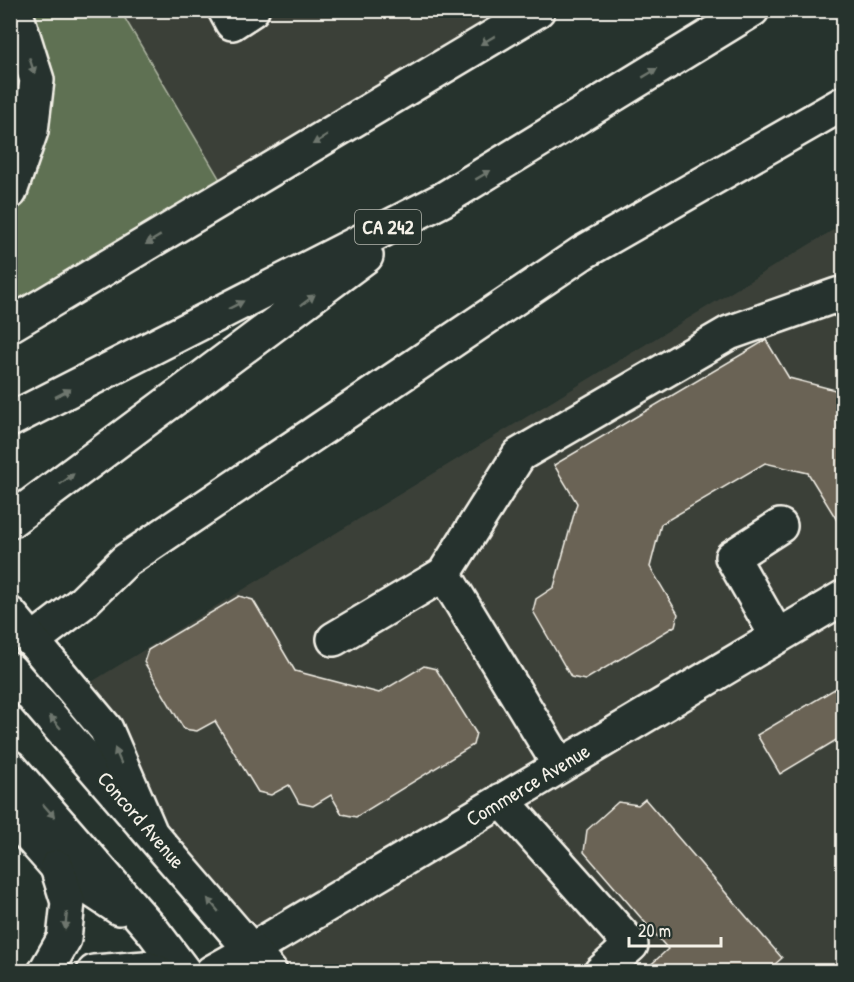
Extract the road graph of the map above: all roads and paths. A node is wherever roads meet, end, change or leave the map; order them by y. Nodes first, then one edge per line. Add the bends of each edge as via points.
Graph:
1 (15, 10) edge
2 (225, 10) edge
3 (252, 10) edge
4 (538, 10) edge
5 (752, 10) edge
6 (843, 103) edge
7 (10, 192) edge
8 (442, 200) junction
9 (843, 301) edge
10 (10, 324) edge
11 (10, 420) edge
12 (15, 517) edge
13 (780, 526) dead end
14 (444, 574) junction
15 (843, 597) edge
16 (10, 614) edge
17 (777, 636) junction
18 (334, 639) dead end
19 (33, 641) junction
20 (10, 670) edge
21 (560, 766) junction
22 (10, 767) edge
23 (502, 800) junction
24 (10, 814) edge
25 (149, 829) junction
26 (57, 867) junction
27 (153, 931) junction
28 (260, 961) edge
29 (45, 972) edge
30 (94, 972) edge
31 (157, 972) edge
32 (184, 972) edge
33 (212, 972) edge
34 (601, 972) edge

1 -> 7 main road via 37,81 32,131
2 - 3 main road via 232,23
4 -> 10 main road
8 -> 5 main road, CA 242
6 - 19 main road via 582,253 126,561 82,603
11 -> 8 main road, CA 242
12 -> 8 main road
9 - 14 main road via 837,295 729,333 519,455
13 - 17 main road via 732,557
14 - 18 main road
14 - 21 main road
15 - 17 main road, Commerce Avenue
16 - 19 main road
17 - 21 main road, Commerce Avenue
25 -> 19 main road via 105,729
25 -> 20 main road, Concord Avenue
21 - 23 main road, Commerce Avenue
22 -> 27 main road
23 - 28 main road, Commerce Avenue
23 - 34 main road via 631,945
24 - 26 main road
28 -> 25 main road, Concord Avenue
26 - 27 main road
26 -> 29 main road via 68,902 64,939
27 - 32 main road
28 - 33 main road, Commerce Avenue
30 - 31 main road via 145,968

